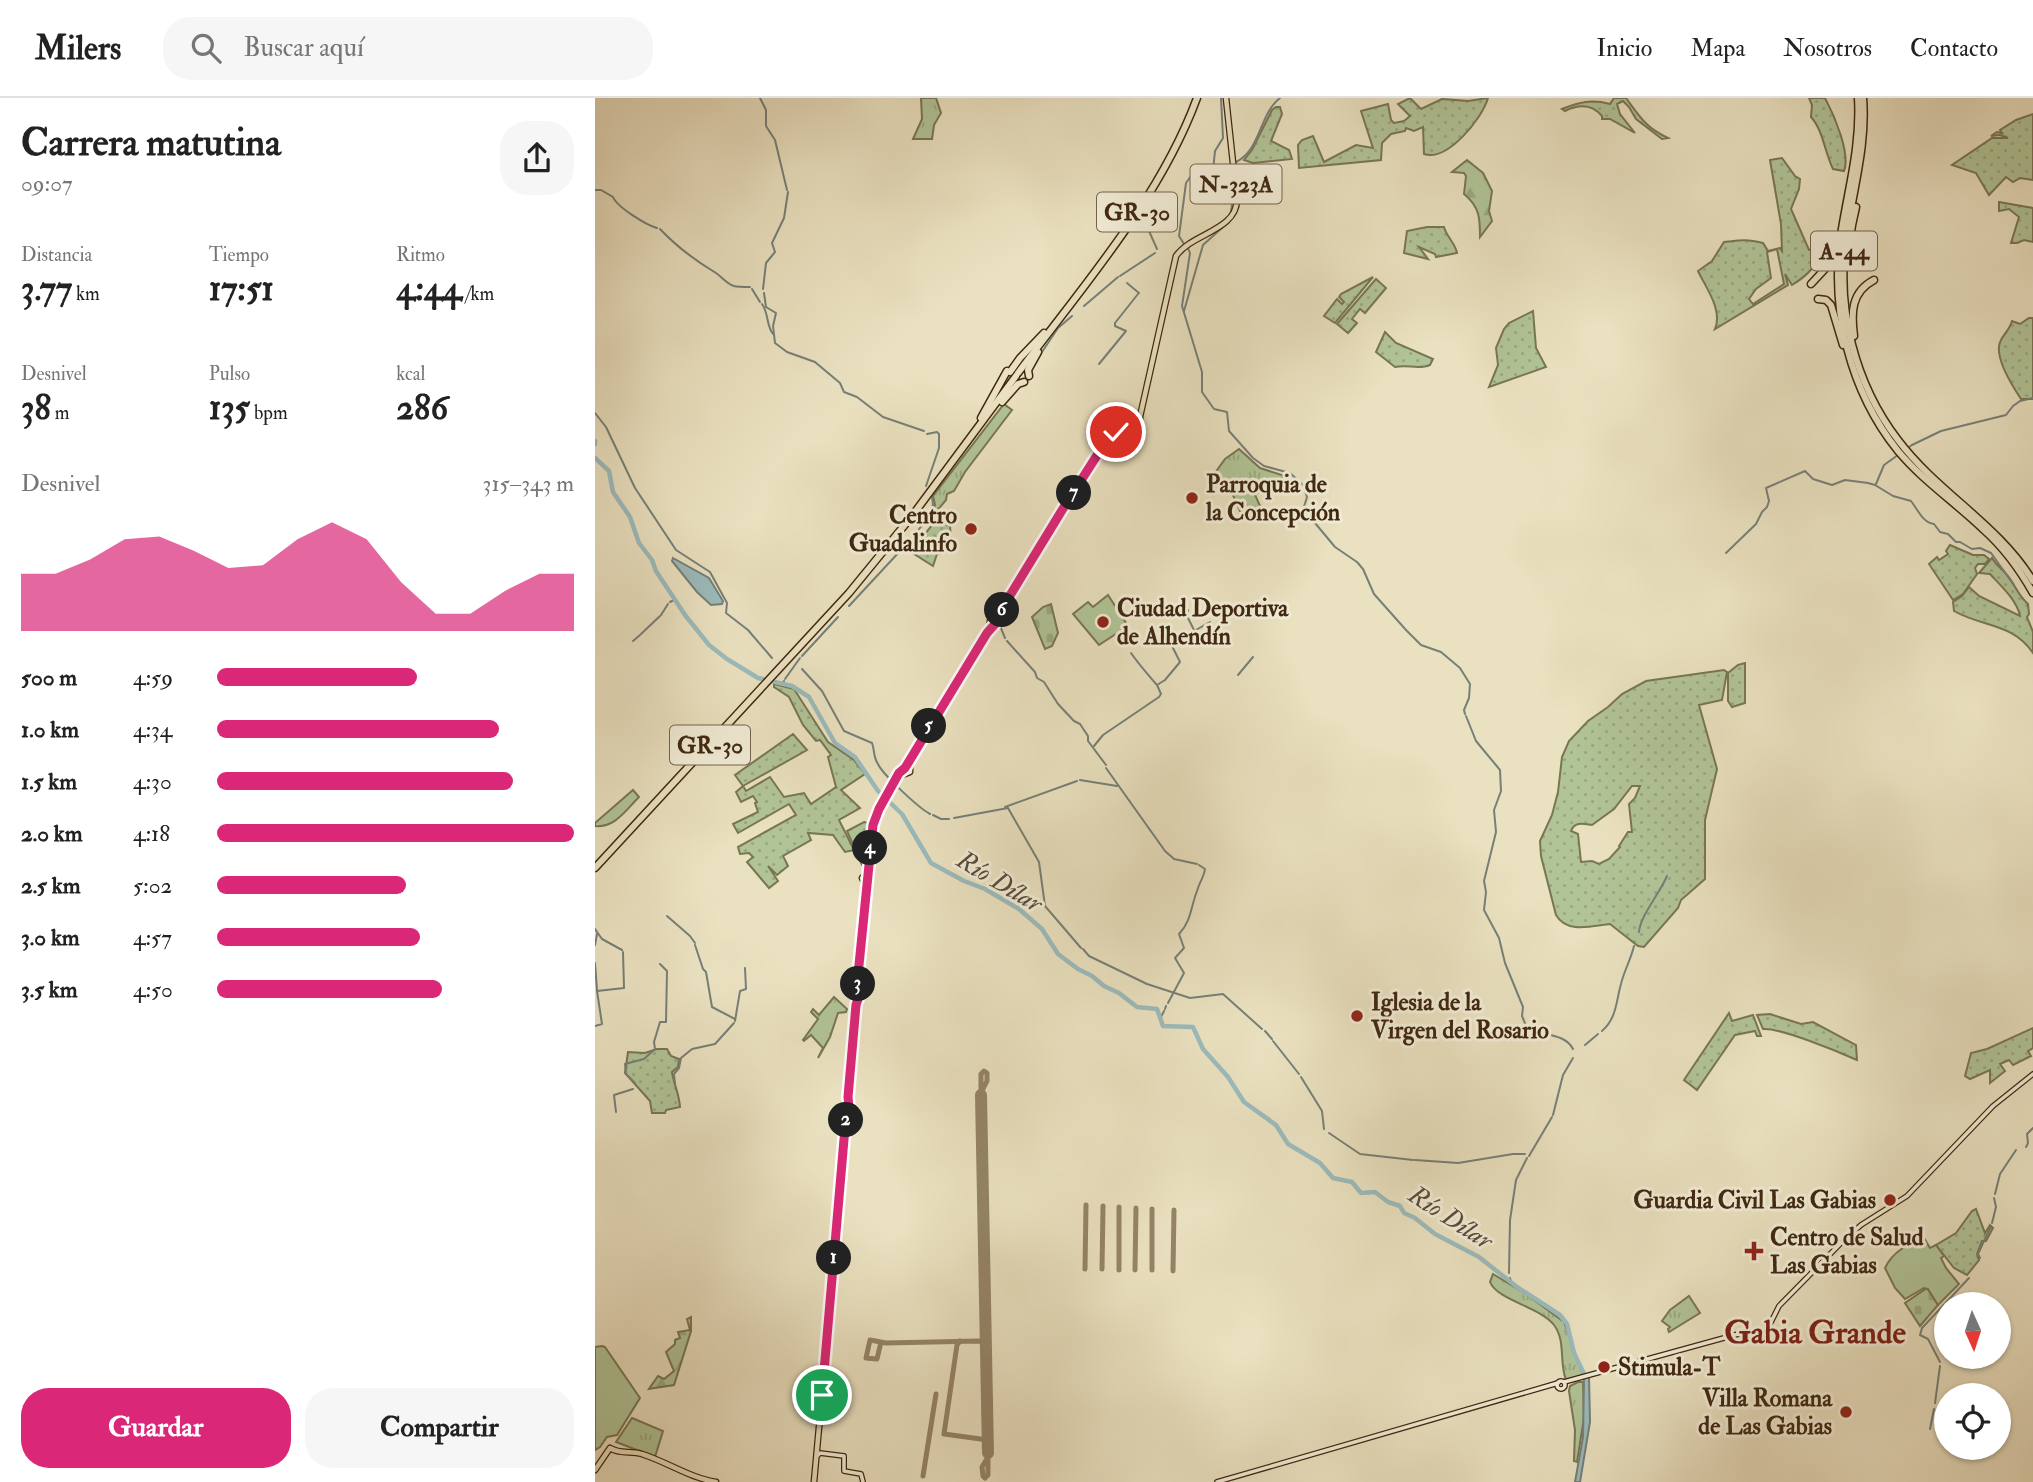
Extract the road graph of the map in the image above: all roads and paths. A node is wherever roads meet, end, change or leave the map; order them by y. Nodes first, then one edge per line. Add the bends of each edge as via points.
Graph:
1 (1196, 98) edge
2 (1226, 98) edge
3 (1861, 100) edge
4 (1846, 210) junction
5 (1871, 264) dead end
6 (1874, 280) dead end
7 (1811, 284) dead end
8 (1818, 299) dead end
9 (1055, 324) junction
10 (1013, 373) junction
11 (1868, 396) junction
12 (981, 421) junction
13 (1907, 456) junction
14 (2033, 581) edge
15 (2033, 593) edge
16 (595, 866) edge
17 (2033, 1074) edge
18 (821, 1403) junction
19 (818, 1452) junction
20 (815, 1462) junction
21 (595, 1470) edge
22 (1257, 1470) junction
23 (716, 1482) edge
24 (813, 1482) edge
25 (863, 1482) edge
26 (1216, 1482) edge

1 - 9 highway, GR-30 via 1173,154 1150,193
1 - 10 highway, GR-30 via 1150,186
2 - 18 main road, N-323A via 1237,206 1230,219 1185,247 1173,262 1138,426 1108,441 895,781 873,825
3 - 4 highway, A-44
3 - 5 highway via 1865,153 1850,242 1856,256
3 - 11 highway, A-44 via 1862,152 1846,240 1843,287 1851,342
4 - 7 highway via 1830,258
4 - 11 highway, A-44 via 1839,253 1839,300 1847,349
6 - 11 highway via 1857,295 1852,314
8 - 11 highway via 1831,305 1847,356
9 - 10 highway, GR-30
9 - 12 highway via 1026,379
10 - 12 highway, GR-30
11 - 13 highway, A-44
12 - 16 highway, GR-30 via 888,547
13 - 14 highway, A-44 via 1995,533
13 - 15 highway, A-44 via 1991,537
17 - 22 main road via 1993,1106 1907,1196 1840,1244 1780,1305 1760,1341 1742,1333
18 - 19 main road, N-323A
18 - 20 main road, N-323A
19 - 20 main road
19 - 24 main road, N-323A
19 - 25 main road via 844,1456 844,1471 861,1474
20 - 24 main road, N-323A
21 - 23 main road via 610,1448 640,1453
22 - 26 main road
22 - 26 main road

